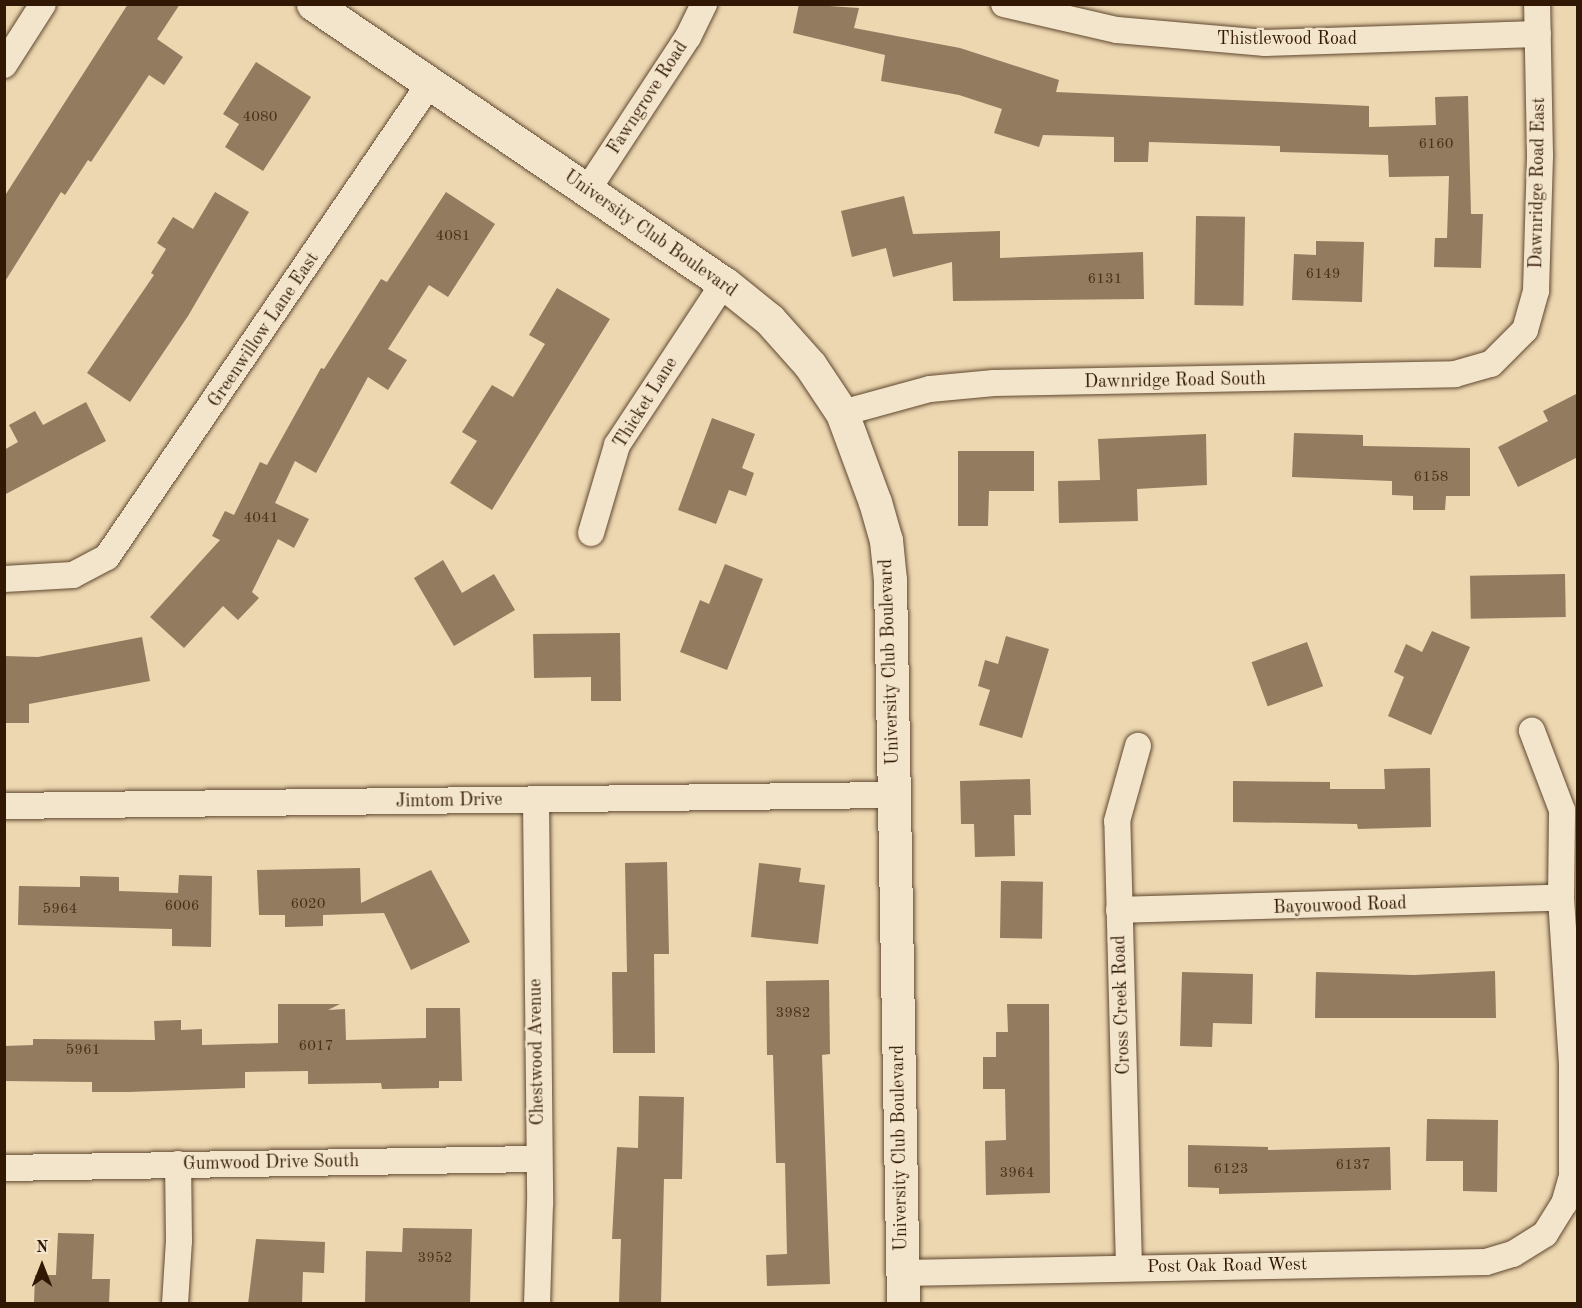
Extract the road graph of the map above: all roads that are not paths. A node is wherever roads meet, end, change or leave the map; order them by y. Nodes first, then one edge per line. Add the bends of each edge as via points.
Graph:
1 (43, 4) edge
2 (313, 4) edge
3 (704, 4) edge
4 (1004, 4) edge
5 (1537, 4) edge
6 (1538, 34) junction
7 (4, 65) edge
8 (430, 83) junction
9 (588, 189) junction
10 (724, 283) junction
11 (1506, 352) joint
12 (842, 413) junction
13 (591, 533) dead end
14 (4, 579) edge
15 (1532, 731) dead end
16 (1138, 746) dead end
17 (894, 795) junction
18 (536, 800) junction
19 (4, 807) edge
20 (1562, 898) junction
21 (1119, 910) junction
22 (538, 1159) junction
23 (178, 1164) junction
24 (4, 1168) edge
25 (1129, 1267) junction
26 (903, 1288) edge
27 (175, 1304) edge
28 (537, 1304) edge

1 - 7 street
2 - 8 street, University Club Boulevard
3 - 9 street, Fawngrove Road via 688,38
4 - 6 street, Thistlewood Road via 1117,30 1265,43
5 - 6 street, Dawnridge Road East
6 - 11 street, Dawnridge Road East via 1536,291 1525,330
8 - 9 street, University Club Boulevard
8 - 14 street, Greenwillow Lane East via 107,557 88,568 58,577
9 - 10 street, University Club Boulevard
10 - 12 street, University Club Boulevard via 776,326 810,365
10 - 13 street, Thicket Lane via 617,445
11 - 12 street, Dawnridge Road South via 1491,363 1455,374 994,383 930,389
12 - 17 street, University Club Boulevard via 886,540
15 - 20 street via 1562,810
16 - 21 street, Cross Creek Road via 1117,821
17 - 18 street, Jimtom Drive
17 - 26 street, University Club Boulevard
18 - 19 street, Jimtom Drive
18 - 22 street, Chestwood Avenue
20 - 21 street, Bayouwood Road
20 - 25 street, Post Oak Road West via 1572,1064 1572,1176 1564,1204 1545,1234 1513,1254 1486,1262
21 - 25 street, Cross Creek Road
22 - 23 street, Gumwood Drive South
22 - 28 street, Chestwood Avenue
23 - 24 street, Gumwood Drive South
23 - 27 street
25 - 26 street, Post Oak Road West

